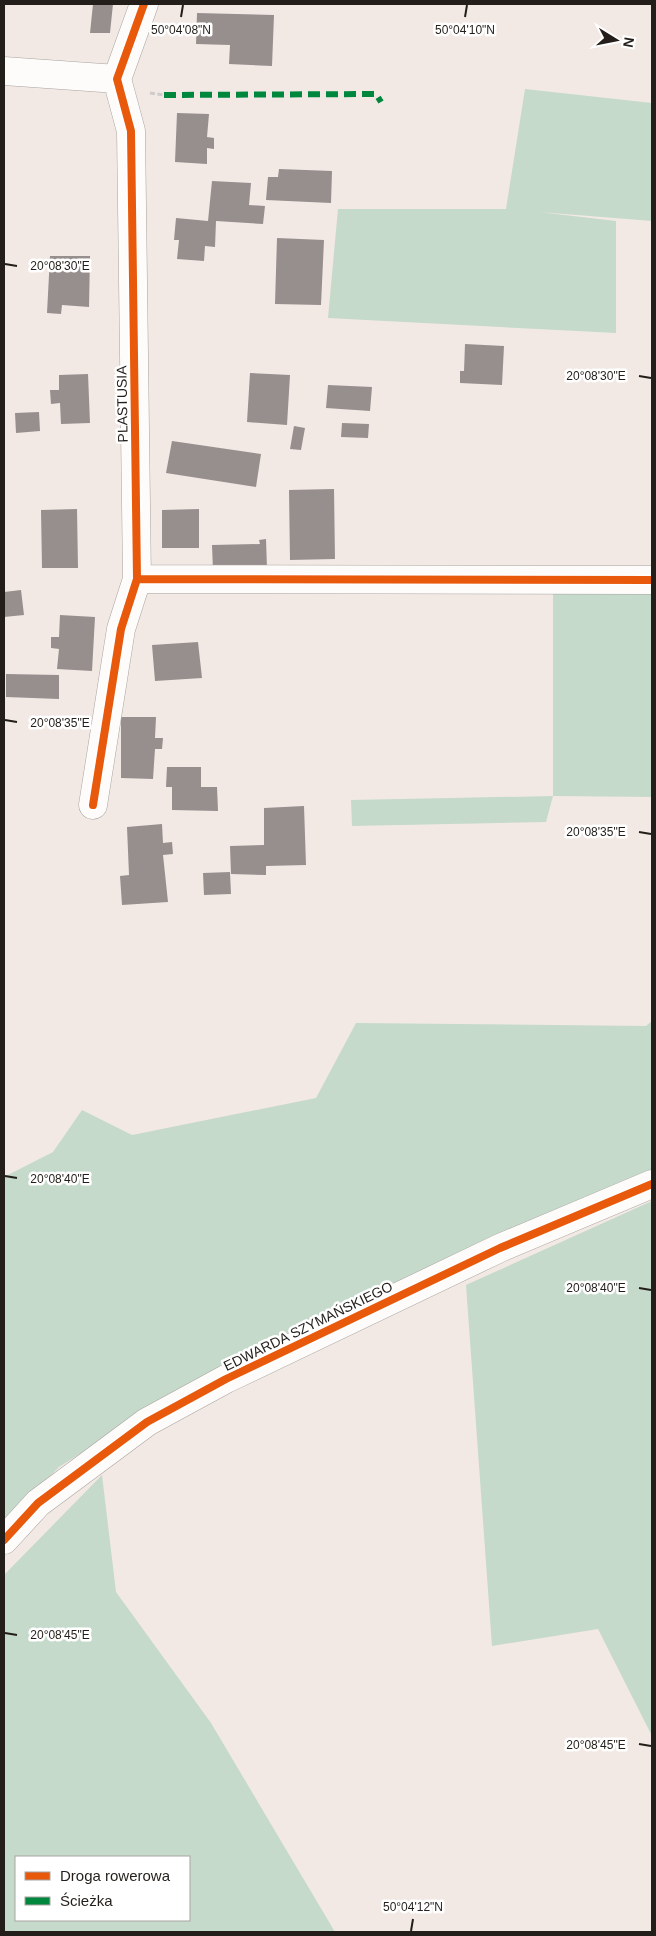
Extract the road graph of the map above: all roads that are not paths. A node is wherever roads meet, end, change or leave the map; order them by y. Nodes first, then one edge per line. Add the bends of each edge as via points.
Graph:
1 (144, 4) edge
2 (4, 72) edge
3 (118, 79) junction
4 (137, 579) junction
5 (652, 580) edge
6 (93, 805) dead end
7 (652, 1184) edge
8 (4, 1540) edge

1 - 3 street
2 - 3 street
3 - 4 street, PLASTUSIA via 131,131
4 - 5 street
4 - 6 street, PLASTUSIA via 121,629
7 - 8 street, EDWARDA SZYMAŃSKIEGO via 500,1248 226,1379 147,1422 38,1503

